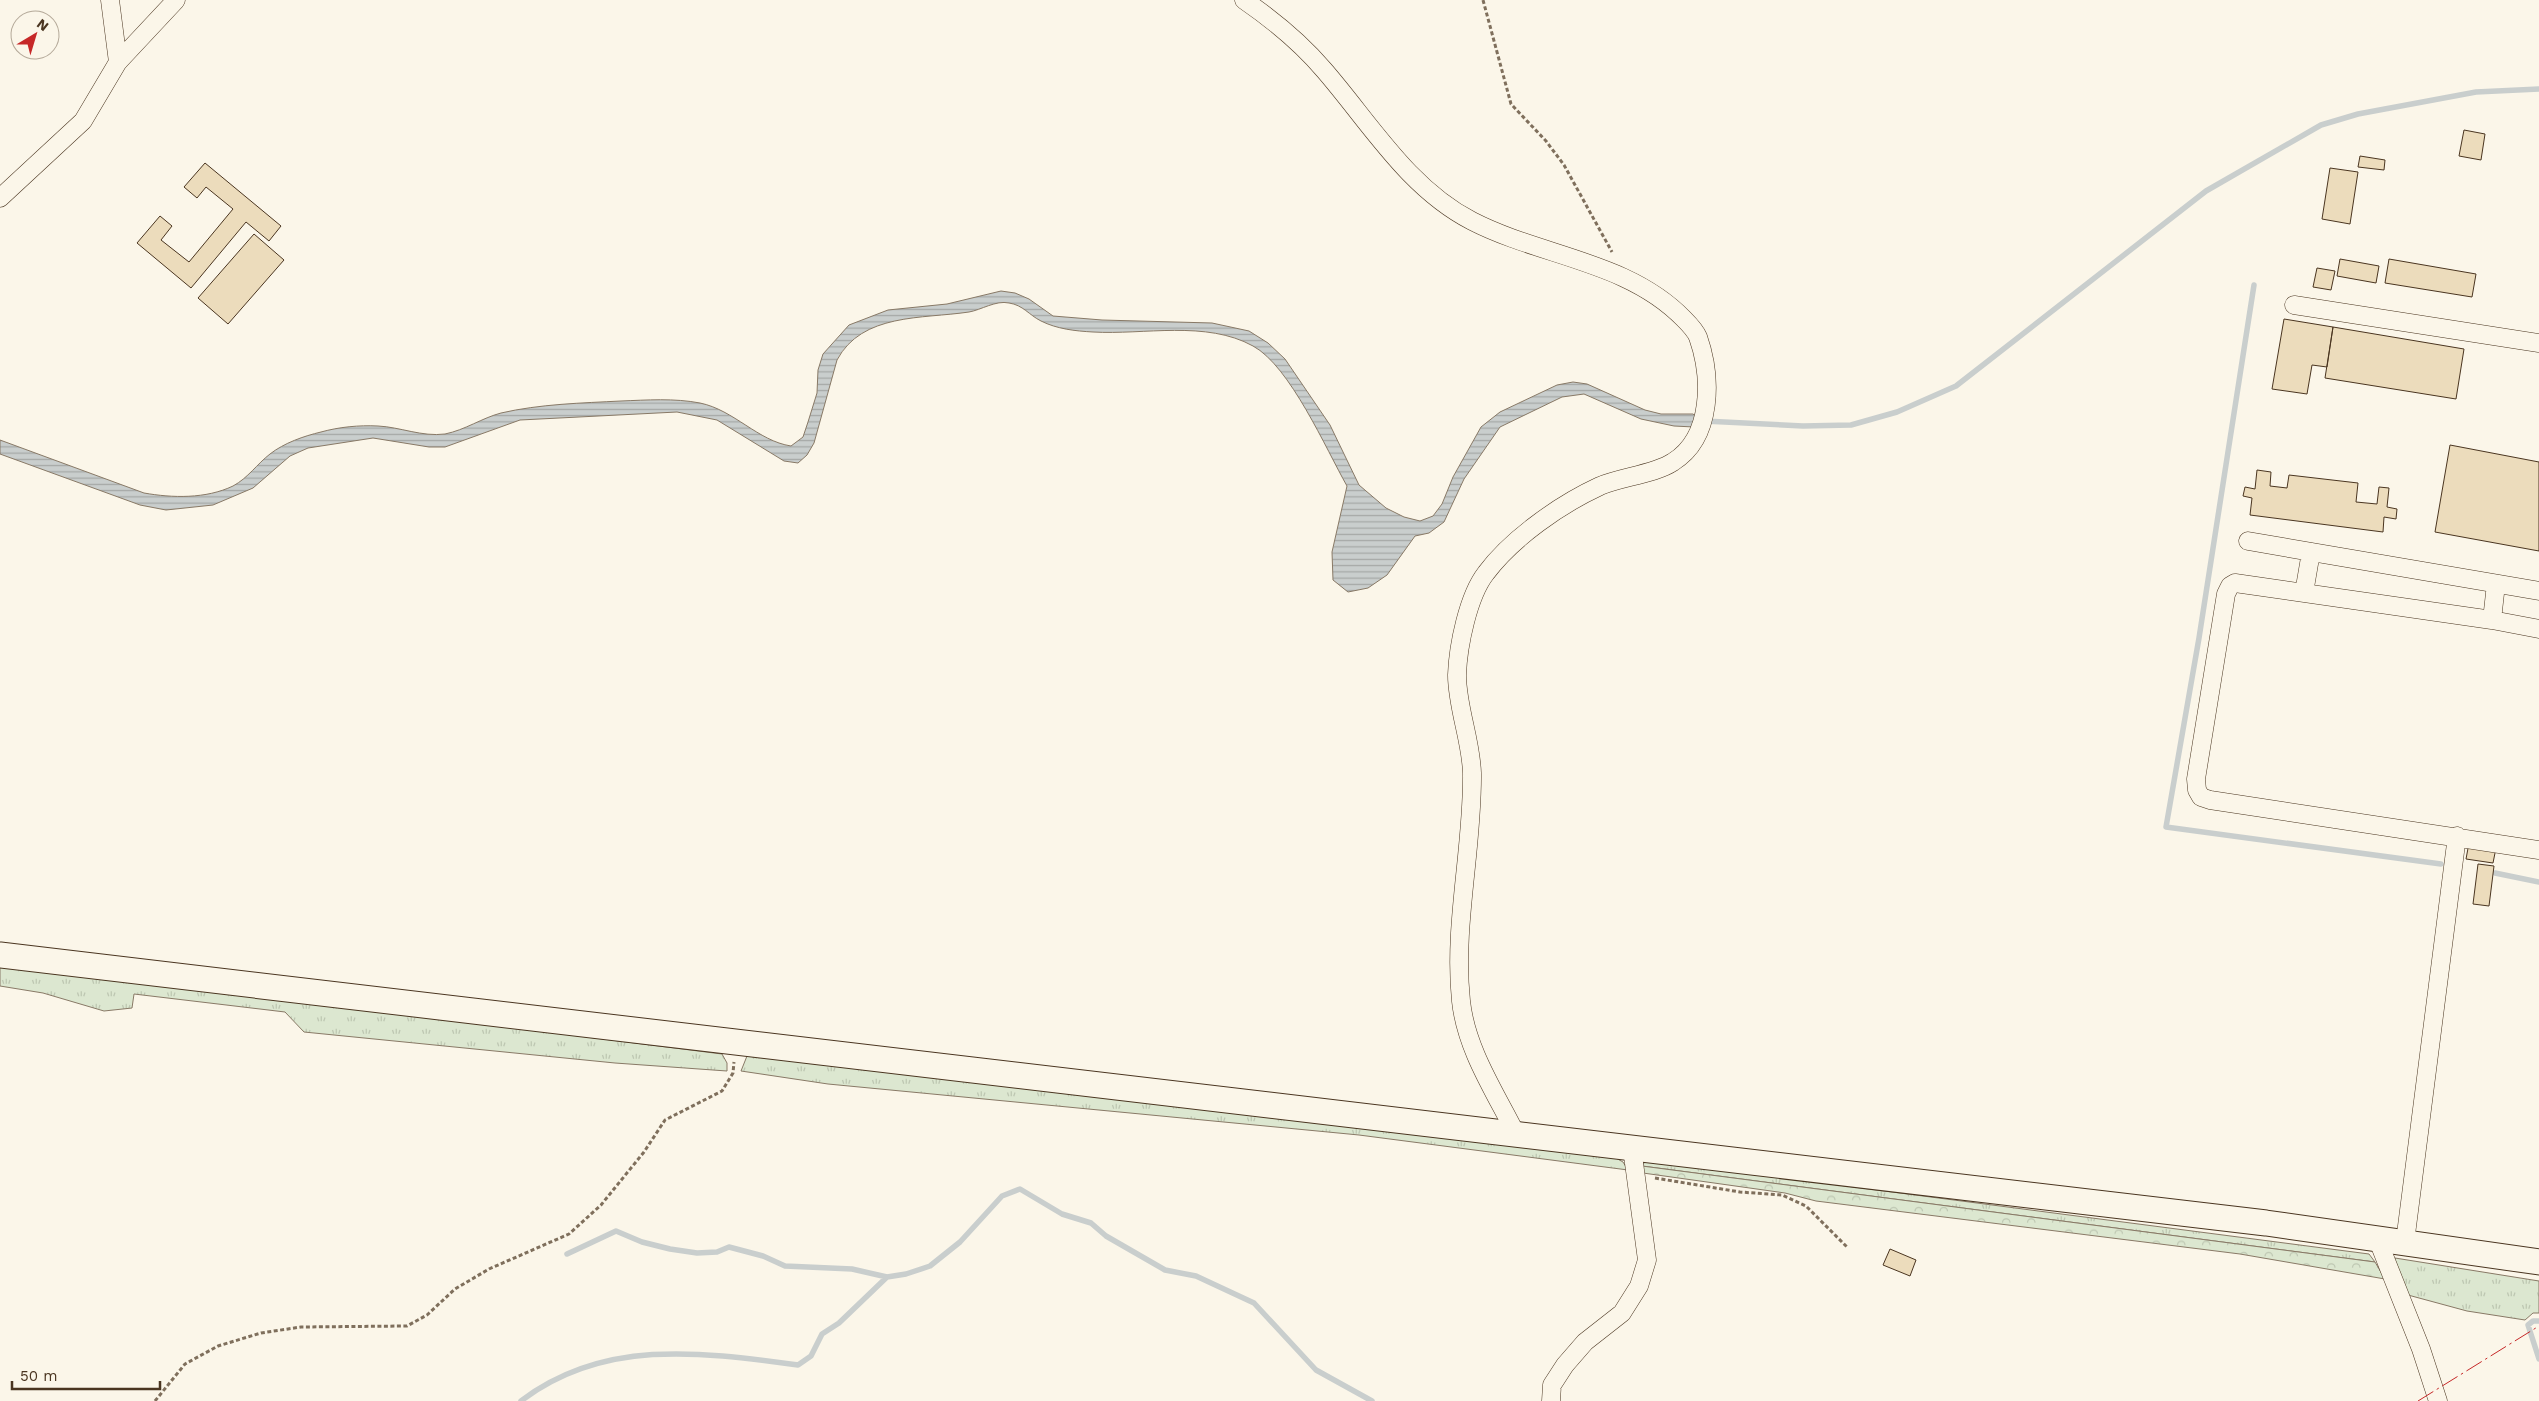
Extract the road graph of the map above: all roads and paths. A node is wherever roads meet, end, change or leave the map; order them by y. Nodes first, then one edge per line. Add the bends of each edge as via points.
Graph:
1 (110, 0) edge
2 (176, 0) edge
3 (1244, 0) edge
4 (1483, 0) edge
5 (118, 62) junction
6 (0, 198) edge
7 (1618, 274) junction
8 (2294, 305) dead end
9 (2539, 343) edge
10 (2248, 541) dead end
11 (2311, 552) junction
12 (2496, 584) junction
13 (2539, 591) edge
14 (2304, 593) junction
15 (2492, 620) junction
16 (2539, 629) edge
17 (2457, 836) junction
18 (2539, 850) edge
19 (0, 955) edge
20 (738, 1042) junction
21 (1516, 1134) junction
22 (1632, 1148) junction
23 (1637, 1176) junction
24 (2377, 1238) junction
25 (2405, 1242) junction
26 (1847, 1247) dead end
27 (2539, 1262) edge
28 (155, 1401) edge
29 (1551, 1401) edge
30 (2438, 1401) edge

1 - 5 street
2 - 5 street
3 - 7 street via 1288,34 1323,68 1390,150 1436,198 1471,220 1502,234
4 - 7 path via 1511,104 1564,165 1616,259
5 - 6 street via 83,121
7 - 21 street via 1653,292 1696,332 1704,360 1704,421 1693,444 1672,463 1603,485 1567,503 1512,545 1484,575 1473,598 1463,632 1457,676 1472,772 1460,944 1461,1002 1470,1044
8 - 9 street
10 - 11 street
11 - 12 street
11 - 14 street
12 - 13 street
12 - 15 street
14 - 15 street
14 - 17 street via 2236,583 2230,586 2196,779 2201,797
15 - 16 street
17 - 18 street
17 - 25 street
19 - 20 main road
20 - 21 main road
20 - 28 path via 732,1073 722,1091 665,1120 601,1205 569,1234 498,1265 455,1289 427,1316 406,1326 301,1327 261,1333 218,1346 185,1364
21 - 22 main road
22 - 23 street
22 - 24 main road via 2266,1222
23 - 26 path via 1782,1195 1806,1206
23 - 29 street via 1647,1260 1639,1286 1622,1312 1585,1342 1565,1365 1552,1385
24 - 25 main road
24 - 30 street
25 - 27 main road

